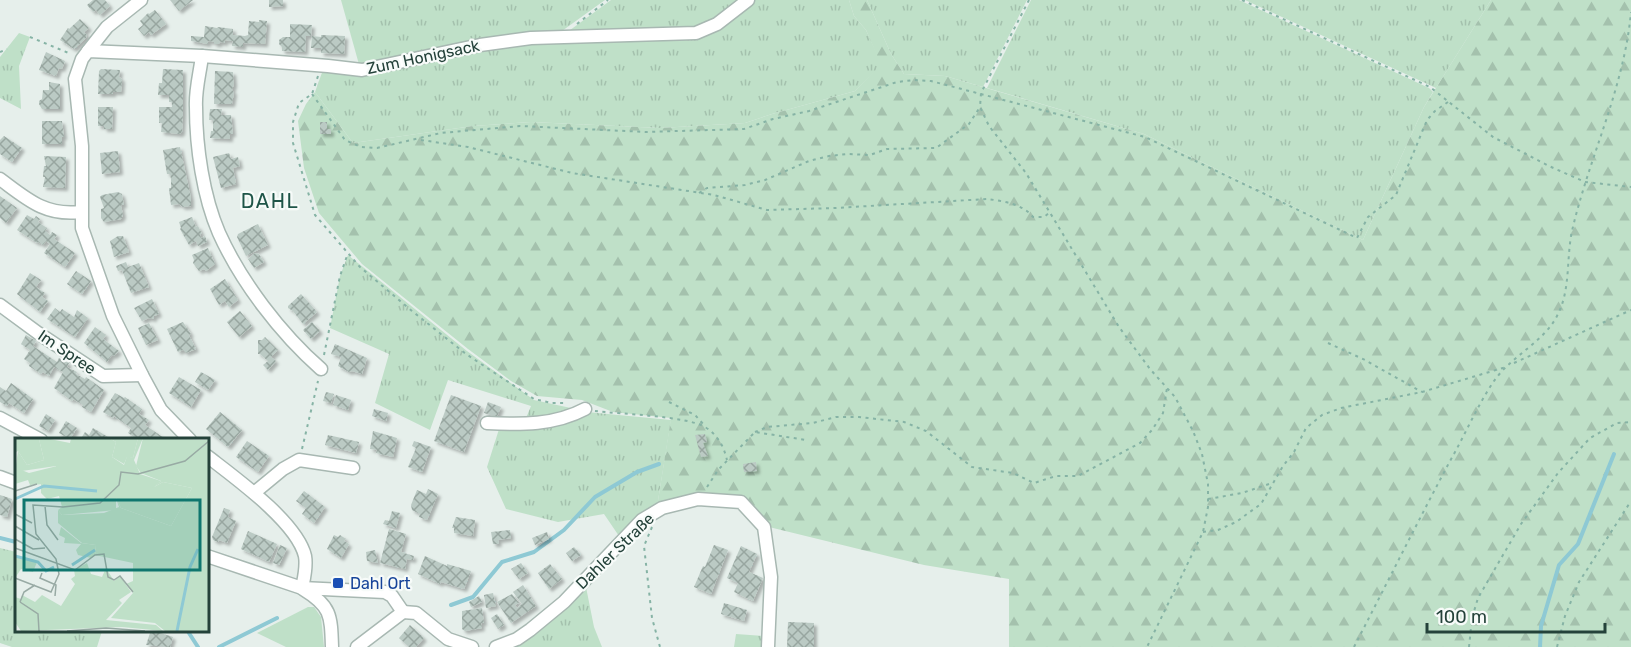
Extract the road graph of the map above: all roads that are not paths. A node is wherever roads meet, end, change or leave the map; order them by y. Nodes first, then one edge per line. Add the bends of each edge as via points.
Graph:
1 (141, 0) edge
2 (748, 0) edge
3 (85, 55) junction
4 (202, 56) junction
5 (0, 179) edge
6 (80, 212) junction
7 (0, 305) edge
8 (321, 369) dead end
9 (142, 375) junction
10 (585, 409) road end
11 (0, 418) edge
12 (488, 423) dead end
13 (37, 438) edge
14 (188, 438) edge
15 (208, 457) edge
16 (353, 468) dead end
17 (0, 477) edge
18 (15, 483) edge
19 (254, 493) junction
20 (208, 556) edge
21 (302, 588) junction
22 (403, 612) junction
23 (332, 647) edge
24 (357, 647) edge
25 (472, 647) edge
26 (496, 647) edge
27 (768, 647) edge

1 - 3 street via 107,27
2 - 4 street, Zum Honigsack via 717,24 696,33 531,38 362,70
3 - 4 street, Zum Honigsack
3 - 6 street via 75,79 82,146
4 - 8 street via 195,105 200,171 219,232 259,301 282,331
5 - 6 street via 50,211
6 - 9 street via 113,316
7 - 9 street, Im Spree via 103,376
9 - 14 street via 161,410
10 - 12 street via 571,417 543,422
11 - 13 street
15 - 19 street
16 - 19 street via 299,460
17 - 18 street
19 - 21 street via 302,548 306,570
20 - 21 street
21 - 22 street via 380,591 392,596
21 - 23 street via 326,607
22 - 24 street
22 - 25 street via 416,613 448,639
26 - 27 street, Dahler Straße via 517,639 564,602 642,520 662,508 698,499 741,502 764,527 771,577

